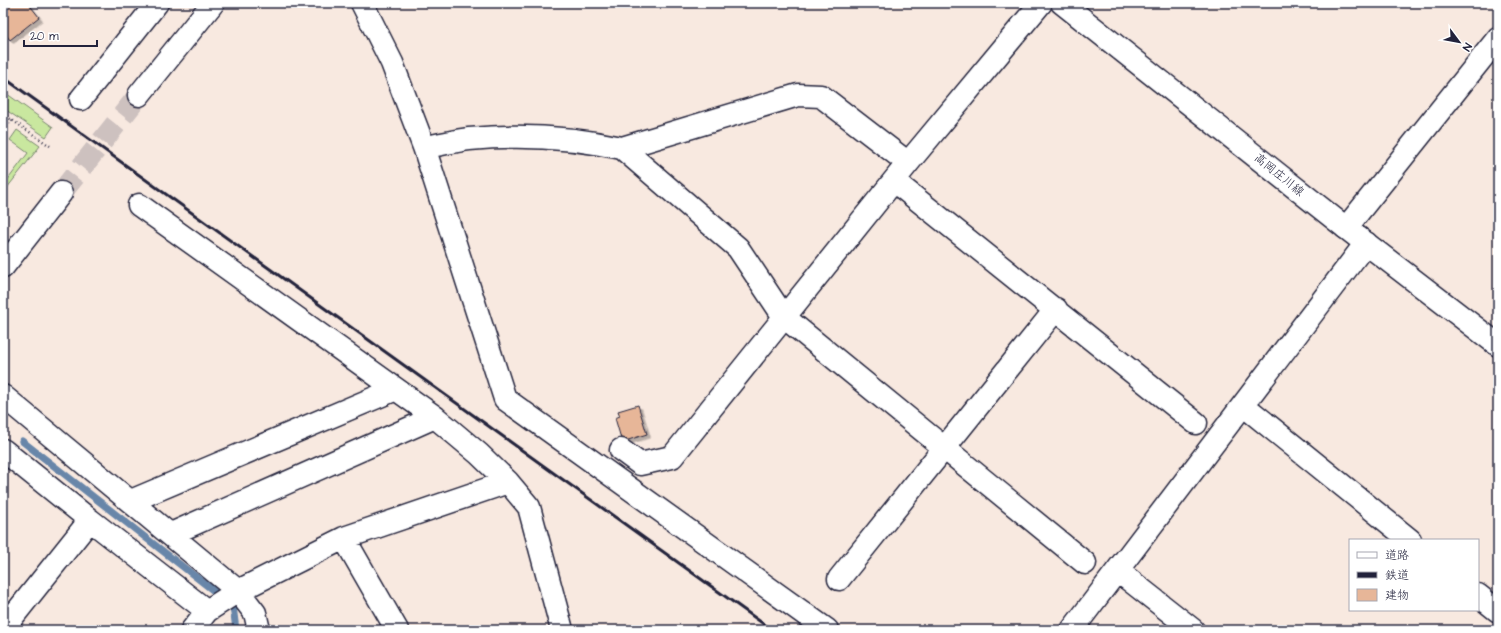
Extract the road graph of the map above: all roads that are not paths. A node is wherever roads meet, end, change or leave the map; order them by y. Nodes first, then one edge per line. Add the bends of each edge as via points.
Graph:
1 (157, 3) edge
2 (213, 3) edge
3 (362, 3) edge
4 (1041, 3) edge
5 (1062, 3) edge
6 (1498, 38) edge
7 (139, 95) tunnel mouth
8 (81, 99) dead end
9 (424, 148) junction
10 (622, 148) junction
11 (908, 163) junction
12 (894, 181) junction
13 (61, 193) tunnel mouth
14 (140, 205) dead end
15 (1346, 228) junction
16 (1366, 243) junction
17 (3, 267) edge
18 (1056, 309) junction
19 (784, 317) junction
20 (1498, 345) edge
21 (396, 389) junction
22 (3, 396) edge
23 (1243, 405) junction
24 (435, 417) junction
25 (1196, 423) dead end
26 (944, 448) junction
27 (3, 450) edge
28 (621, 450) dead end
29 (508, 482) junction
30 (131, 501) junction
31 (90, 520) junction
32 (171, 534) junction
33 (344, 538) junction
34 (1409, 539) edge
35 (1086, 563) dead end
36 (1118, 571) junction
37 (839, 579) dead end
38 (238, 591) junction
39 (1479, 596) edge
40 (209, 610) junction
41 (1498, 611) edge
42 (3, 629) edge
43 (192, 630) edge
44 (259, 630) edge
45 (397, 630) edge
46 (562, 630) edge
47 (827, 630) edge
48 (1072, 630) edge
49 (1193, 630) edge

1 - 8 street
2 - 7 street
3 - 9 street via 392,62
4 - 11 street
5 - 15 street, 高岡庄川線
6 - 15 street
9 - 10 street via 468,139 532,136
9 - 47 street via 505,399
10 - 11 street via 798,94 821,96
10 - 19 street via 738,248
11 - 12 street
12 - 18 street
12 - 19 street
13 - 17 street
14 - 21 street
15 - 16 street, 高岡庄川線
16 - 20 street, 高岡庄川線
16 - 23 street
18 - 25 street
18 - 26 street
19 - 26 street
19 - 28 street via 672,457 640,464
21 - 24 street
21 - 30 street
22 - 30 street
23 - 34 street
23 - 36 street
24 - 29 street
24 - 32 street
26 - 35 street
26 - 37 street
27 - 31 street
29 - 33 street
29 - 46 street via 529,507
30 - 32 street
31 - 40 street
31 - 42 street
32 - 38 street
33 - 38 street
33 - 45 street
36 - 48 street
36 - 49 street
38 - 40 street
38 - 44 street via 255,613
39 - 41 street
40 - 43 street

